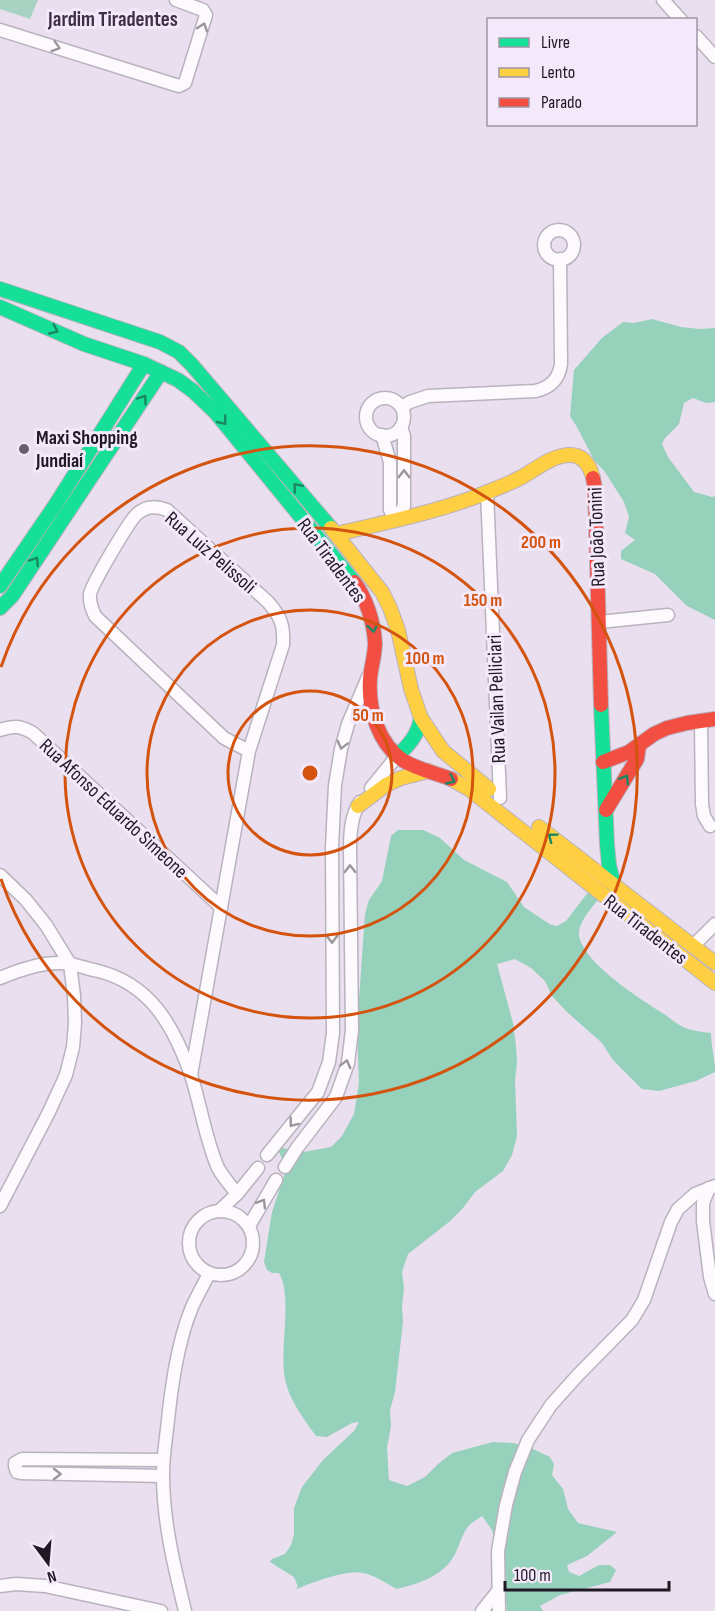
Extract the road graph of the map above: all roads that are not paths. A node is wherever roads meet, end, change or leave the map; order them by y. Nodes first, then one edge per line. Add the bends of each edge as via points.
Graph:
1 (176, 0) edge
2 (663, 0) edge
3 (679, 18) edge
4 (0, 30) edge
5 (697, 37) edge
6 (715, 57) edge
7 (560, 259) dead end
8 (0, 288) edge
9 (0, 307) edge
10 (123, 330) junction
11 (160, 342) junction
12 (84, 344) junction
13 (144, 364) junction
14 (192, 365) junction
15 (163, 367) junction
16 (402, 407) junction
17 (401, 428) junction
18 (382, 435) junction
19 (487, 492) junction
20 (396, 520) junction
21 (336, 534) junction
22 (0, 586) edge
23 (0, 608) edge
24 (668, 615) dead end
25 (599, 622) junction
26 (371, 671) junction
27 (411, 689) junction
28 (421, 718) junction
29 (708, 720) edge
30 (0, 730) edge
31 (639, 746) junction
32 (249, 751) junction
33 (397, 756) junction
34 (603, 762) junction
35 (429, 771) junction
36 (335, 785) junction
37 (500, 798) junction
38 (357, 806) junction
39 (606, 810) junction
40 (710, 826) dead end
41 (608, 844) junction
42 (585, 862) junction
43 (0, 875) edge
44 (614, 885) junction
45 (221, 907) junction
46 (715, 924) edge
47 (694, 945) junction
48 (714, 960) edge
49 (70, 964) junction
50 (0, 978) edge
51 (715, 983) edge
52 (191, 1076) junction
53 (267, 1155) dead end
54 (285, 1167) dead end
55 (258, 1168) dead end
56 (276, 1180) dead end
57 (712, 1187) edge
58 (237, 1194) junction
59 (0, 1206) edge
60 (219, 1211) junction
61 (249, 1226) junction
62 (209, 1274) junction
63 (715, 1294) edge
64 (163, 1460) junction
65 (163, 1476) junction
66 (0, 1586) edge
67 (498, 1591) junction
68 (161, 1611) edge
69 (185, 1611) edge
70 (482, 1611) edge
71 (499, 1611) edge

4 -> 1 street via 182,86 206,15 203,10
2 - 3 street
5 - 6 street
7 - 16 street via 561,364 552,384 536,391 428,396
8 - 10 main road, Rua Tiradentes
9 -> 12 main road, Rua Tiradentes
10 - 11 main road, Rua Tiradentes
10 - 12 main road via 128,343 121,351
11 - 14 main road, Rua Tiradentes
11 - 15 main road
12 - 13 main road, Rua Tiradentes
13 - 15 main road, Rua Tiradentes
13 - 22 main road via 92,450
14 - 15 main road via 176,362
21 -> 14 main road, Rua Tiradentes
23 -> 15 main road via 12,596
15 -> 26 main road, Rua Tiradentes via 216,413 357,586 374,628
16 - 17 street
16 - 18 street via 383,398 370,406 366,416 369,426
17 - 18 street
20 -> 17 street via 405,506
18 - 20 street via 390,462 390,510
19 - 20 main road, Rua João Tonini
19 - 25 main road, Rua João Tonini via 561,456 580,457 587,463 595,488
19 - 37 street, Rua Vailan Pelliciari
20 - 21 main road, Rua João Tonini
21 - 27 main road, Rua Tiradentes via 370,574 390,608
24 - 25 street
25 - 34 main road, Rua João Tonini
26 - 27 main road via 388,664 404,674
26 - 33 main road, Rua Tiradentes via 370,703 381,736
26 -> 36 street via 348,724
27 - 28 main road, Rua Tiradentes
28 - 33 main road via 416,736
28 - 37 main road, Rua Tiradentes via 443,750
29 - 31 main road via 658,731
29 - 40 street via 702,804
30 - 45 street, Rua Afonso Eduardo Simeone via 22,727 33,733
31 - 34 main road
39 -> 31 main road via 637,759
32 - 32 street, Rua Luiz Pelissoli via 283,645 279,615 167,510 147,508 129,524 91,590 95,616 224,738
32 - 45 street, Rua Luiz Pelissoli
33 - 35 main road, Rua Tiradentes
33 - 38 street
34 - 39 main road, Rua João Tonini
35 - 38 main road via 386,785
35 -> 51 main road, Rua Tiradentes via 469,789
36 - 38 street via 342,797
36 -> 53 street via 333,1033 329,1062 318,1092
42 -> 37 main road, Rua Tiradentes
54 -> 38 street via 336,1096 348,1063 352,1030 350,849
39 - 41 main road, Rua João Tonini
41 - 42 main road via 599,855
41 - 44 main road, Rua João Tonini
42 - 44 main road, Rua Tiradentes
43 - 49 street via 46,925
44 - 47 main road, Rua Tiradentes
45 - 52 street, Rua Luiz Pelissoli
46 - 47 street
47 - 48 main road, Rua Tiradentes
49 - 50 street via 45,964
49 - 52 street via 107,973 138,988 169,1025
49 - 59 street via 75,1023 74,1047 66,1075
52 - 58 street via 219,1170
55 - 58 street
61 -> 56 street
57 - 63 street via 703,1203
57 - 67 street via 694,1194 678,1209 645,1300 632,1320 551,1405 528,1440 506,1505 498,1551
58 - 60 street
60 - 61 street via 230,1212
60 - 62 street via 205,1215 194,1225 188,1239 189,1253 197,1266
61 - 62 street via 253,1245 246,1264 229,1275
62 - 64 street via 192,1308 179,1353
64 - 65 street
64 -> 65 street via 22,1459 15,1463 21,1473
65 - 69 street via 172,1557
66 - 68 street via 45,1586
67 - 70 street
67 - 71 street

